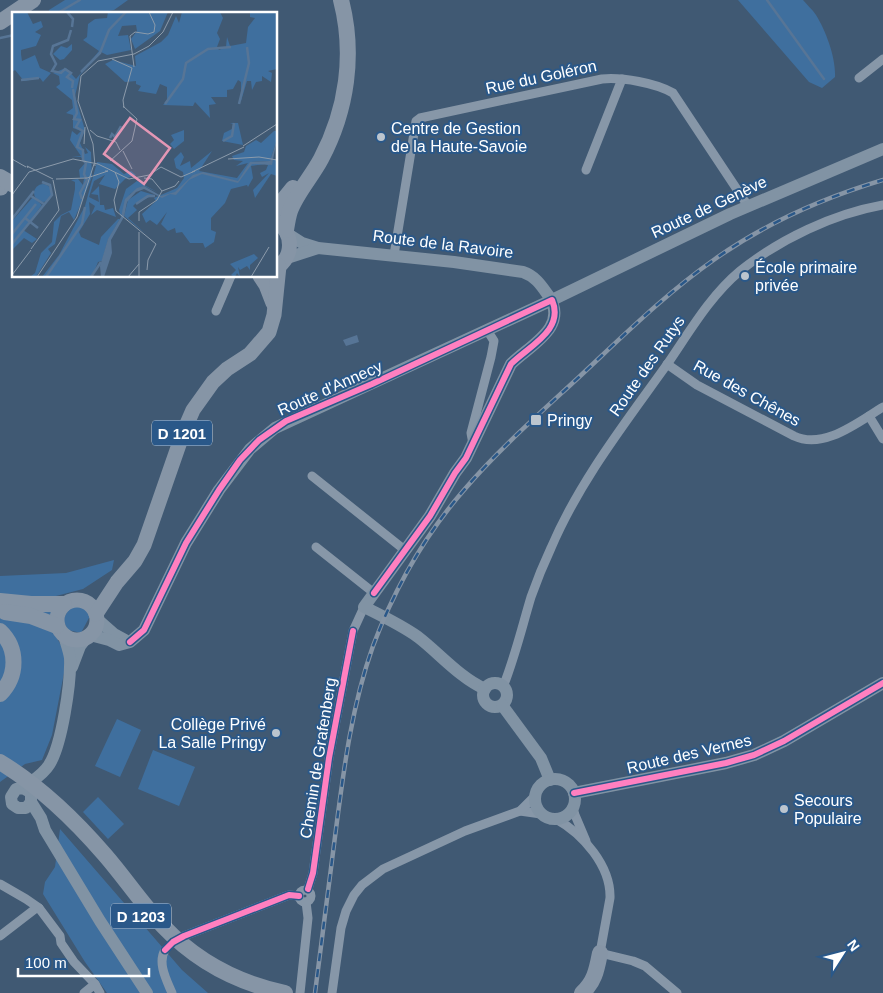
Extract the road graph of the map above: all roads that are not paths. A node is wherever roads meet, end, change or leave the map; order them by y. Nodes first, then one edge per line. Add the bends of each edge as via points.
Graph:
1 (334, 0) edge
2 (341, 0) edge
3 (36, 1) edge
4 (17, 12) edge
5 (12, 15) edge
6 (0, 22) edge
7 (883, 59) edge
8 (859, 78) dead end
9 (622, 79) junction
10 (883, 149) edge
11 (586, 170) dead end
12 (883, 205) edge
13 (748, 206) junction
14 (278, 207) edge
15 (283, 228) edge
16 (318, 248) junction
17 (394, 255) junction
18 (281, 264) edge
19 (230, 278) edge
20 (261, 278) edge
21 (552, 300) junction
22 (274, 304) junction
23 (216, 311) dead end
24 (487, 330) junction
25 (667, 364) junction
26 (883, 407) edge
27 (869, 416) junction
28 (883, 439) edge
29 (473, 446) junction
30 (312, 476) dead end
31 (316, 547) dead end
32 (406, 550) junction
33 (117, 582) junction
34 (374, 592) junction
35 (83, 600) junction
36 (0, 601) edge
37 (64, 604) junction
38 (364, 607) junction
39 (0, 612) edge
40 (97, 616) junction
41 (0, 631) edge
42 (61, 631) junction
43 (88, 636) junction
44 (130, 642) junction
45 (70, 677) junction
46 (883, 683) edge
47 (503, 687) junction
48 (485, 689) junction
49 (0, 694) edge
50 (502, 705) junction
51 (3, 767) edge
52 (550, 780) junction
53 (574, 793) junction
54 (536, 795) junction
55 (16, 798) edge
56 (573, 808) junction
57 (57, 811) junction
58 (520, 811) junction
59 (541, 814) junction
60 (556, 819) junction
61 (591, 850) junction
62 (0, 884) edge
63 (308, 890) junction
64 (299, 896) junction
65 (306, 902) junction
66 (39, 908) junction
67 (0, 936) edge
68 (184, 936) dead end
69 (165, 950) dead end
70 (600, 953) junction
71 (95, 984) junction
72 (84, 993) edge
73 (100, 993) edge
74 (148, 993) edge
75 (172, 993) edge
76 (246, 993) edge
77 (285, 993) edge
78 (300, 993) edge
79 (332, 993) edge
80 (582, 993) edge
81 (678, 993) edge

1 - 14 highway via 341,47 334,107 311,161
2 - 15 highway via 348,56 341,108 326,150
3 - 4 highway
5 - 6 highway
7 - 8 street
9 - 11 street
9 - 13 street, Rue du Goléron via 665,89 673,94
9 - 17 street, Rue du Goléron via 602,79 416,121
10 - 13 street, Route de Genève
12 - 25 street, Route des Rutys via 817,226 759,257 728,282
13 - 21 street, Route de Genève
15 - 16 street, Route de la Ravoire via 302,243
15 - 18 main road via 290,246
16 - 17 street, Route de la Ravoire
16 - 18 street, Route de la Ravoire
17 - 21 street, Route de la Ravoire via 523,272 539,282
18 - 22 main road, D 1201
19 - 23 street
20 - 22 main road
21 - 24 street, Route d'Annecy
21 - 29 street via 555,315 551,327 511,364
22 - 33 main road, D 1201 via 272,325 266,337 250,354 218,377 193,410 182,433 144,546
24 - 29 street via 494,341 471,433
24 - 44 street, Route d'Annecy via 286,421 259,440 219,490 186,543 144,630
25 - 27 street, Rue des Chênes via 698,386 797,438 813,440 832,436
25 - 47 street, Route des Rutys via 575,501 552,546 532,595
26 - 27 street, Rue des Chênes
27 - 28 street
29 - 32 street
30 - 32 street
31 - 34 street
32 - 34 street
33 - 35 main road, D 1201
33 - 40 main road, D 1201
34 - 38 street
35 - 37 main road
35 - 40 main road via 90,604
36 - 37 highway
37 - 42 main road via 58,612
38 - 48 street via 405,628 471,683
38 - 63 street, Chemin de Grafenberg via 353,631
39 - 42 highway via 30,616
40 - 43 main road via 95,628
40 - 44 street via 114,634
41 - 49 highway via 6,636 14,662 11,678
42 - 43 main road via 75,640
42 - 45 street via 70,657
43 - 44 street via 119,645
43 - 45 street via 80,646
45 - 55 street via 54,755 49,766
46 - 53 street, Route des Vernes via 754,755
47 - 48 street via 492,684
47 - 50 street via 507,694
48 - 50 street via 483,697 486,704
50 - 52 street via 542,758
51 - 57 highway, D 1203 via 28,780
52 - 53 street via 564,782
52 - 54 street via 540,786
53 - 56 street
54 - 58 street
54 - 59 street via 536,805
55 - 74 street via 41,818 100,921
56 - 60 street via 567,815
56 - 61 street
57 - 76 highway, D 1203 via 155,933 204,973
57 - 77 highway, D 1203 via 106,856 181,943 233,977
58 - 59 street
58 - 79 street via 465,831 383,869 362,885 346,911 341,928
59 - 60 street
60 - 61 street
61 - 70 street via 604,869 610,890
62 - 66 street
63 - 64 street via 304,889
63 - 65 street via 312,896
64 - 65 street
64 - 68 street via 290,895
65 - 78 street via 308,918
66 - 67 street
66 - 71 street via 74,962
69 - 75 street via 162,960
70 - 80 highway via 594,980
70 - 81 street via 645,966
71 - 72 street
71 - 73 street

